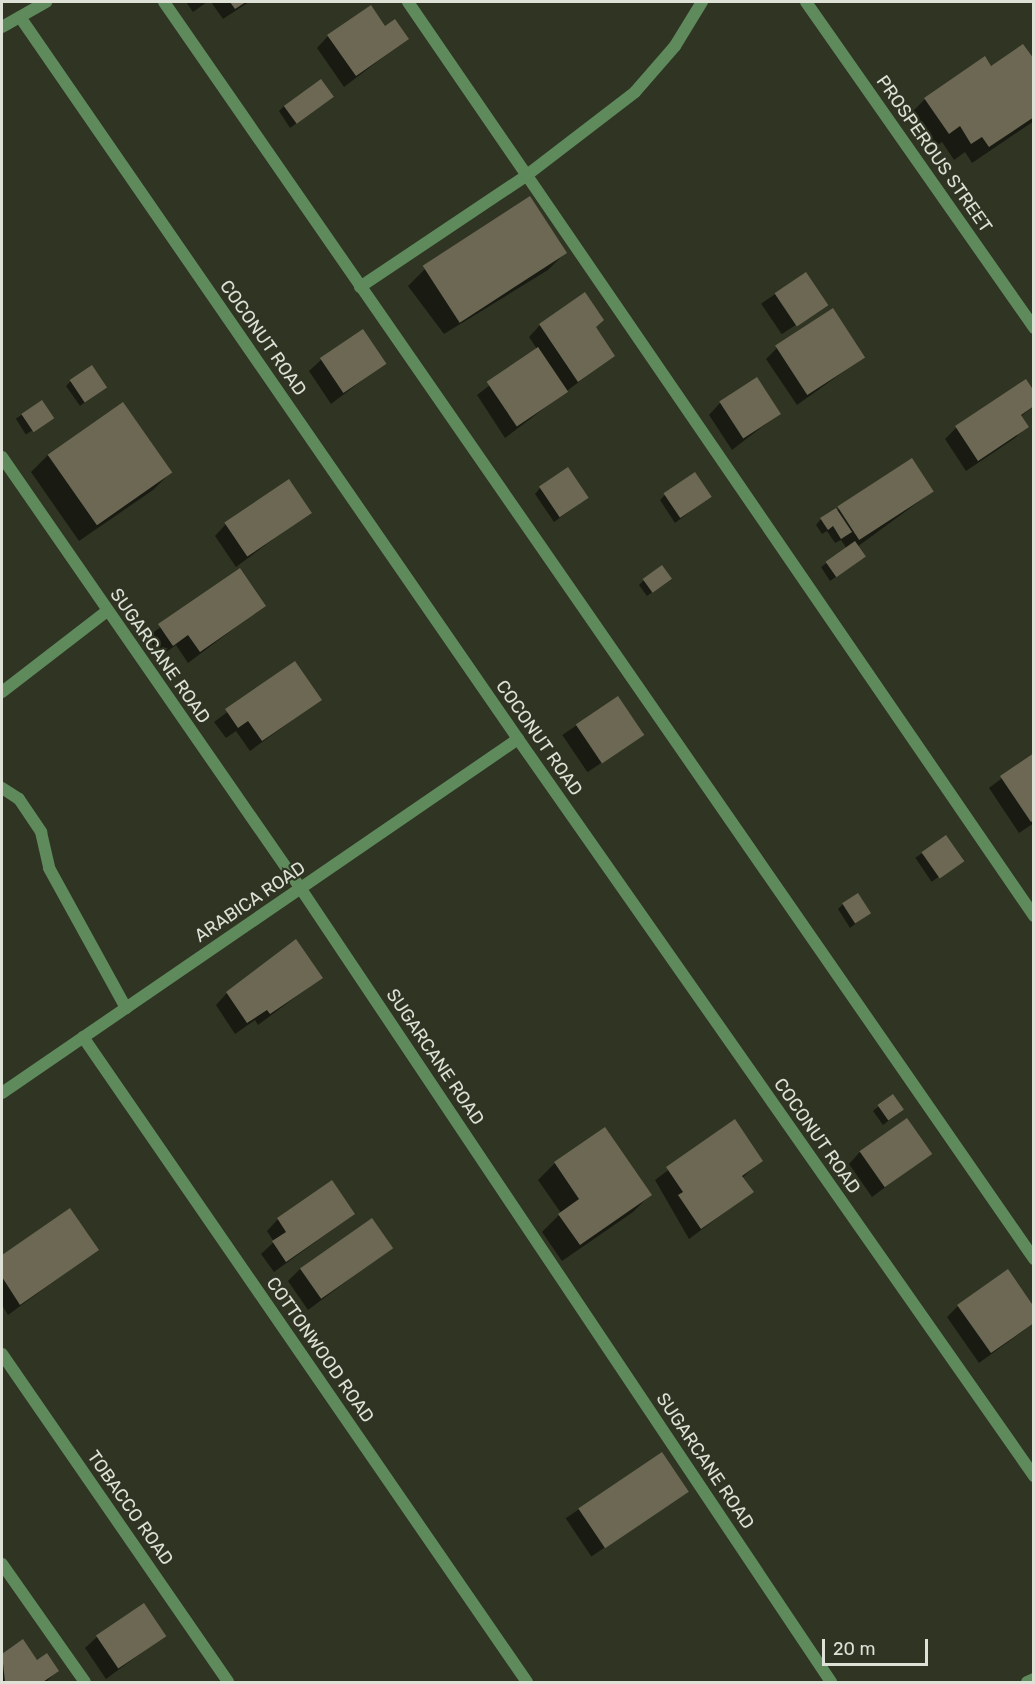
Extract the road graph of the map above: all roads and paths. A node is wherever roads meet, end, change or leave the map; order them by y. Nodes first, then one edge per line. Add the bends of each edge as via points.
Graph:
1 (46, 2) edge
2 (164, 2) edge
3 (408, 2) edge
4 (702, 2) edge
5 (806, 2) edge
6 (20, 17) junction
7 (2, 27) edge
8 (526, 175) junction
9 (360, 287) junction
10 (1034, 328) edge
11 (2, 457) edge
12 (107, 611) junction
13 (2, 692) edge
14 (518, 739) junction
15 (2, 788) edge
16 (301, 889) junction
17 (1034, 916) edge
18 (126, 1008) junction
19 (83, 1037) junction
20 (2, 1093) edge
21 (1034, 1258) edge
22 (2, 1354) edge
23 (1034, 1476) edge
24 (2, 1564) edge
25 (1034, 1679) edge
26 (85, 1683) edge
27 (228, 1683) edge
28 (527, 1683) edge
29 (831, 1683) edge
30 (1027, 1683) edge

1 - 6 street
2 - 9 street
3 - 8 street
4 - 8 street via 675,45 635,92
5 - 10 street, PROSPEROUS STREET
6 - 7 street
6 - 14 street, COCONUT ROAD
8 - 9 street
8 - 17 street
9 - 21 street
11 - 12 street, SUGARCANE ROAD
12 - 13 street
12 - 16 street, SUGARCANE ROAD
14 - 16 street, ARABICA ROAD
14 - 23 street, COCONUT ROAD
15 - 18 street via 19,799 41,832 49,868
16 - 18 street, ARABICA ROAD
16 - 29 street, SUGARCANE ROAD
18 - 19 street, ARABICA ROAD
19 - 20 street, ARABICA ROAD
19 - 28 street, COTTONWOOD ROAD
22 - 27 street, TOBACCO ROAD
24 - 26 street
25 - 30 street

